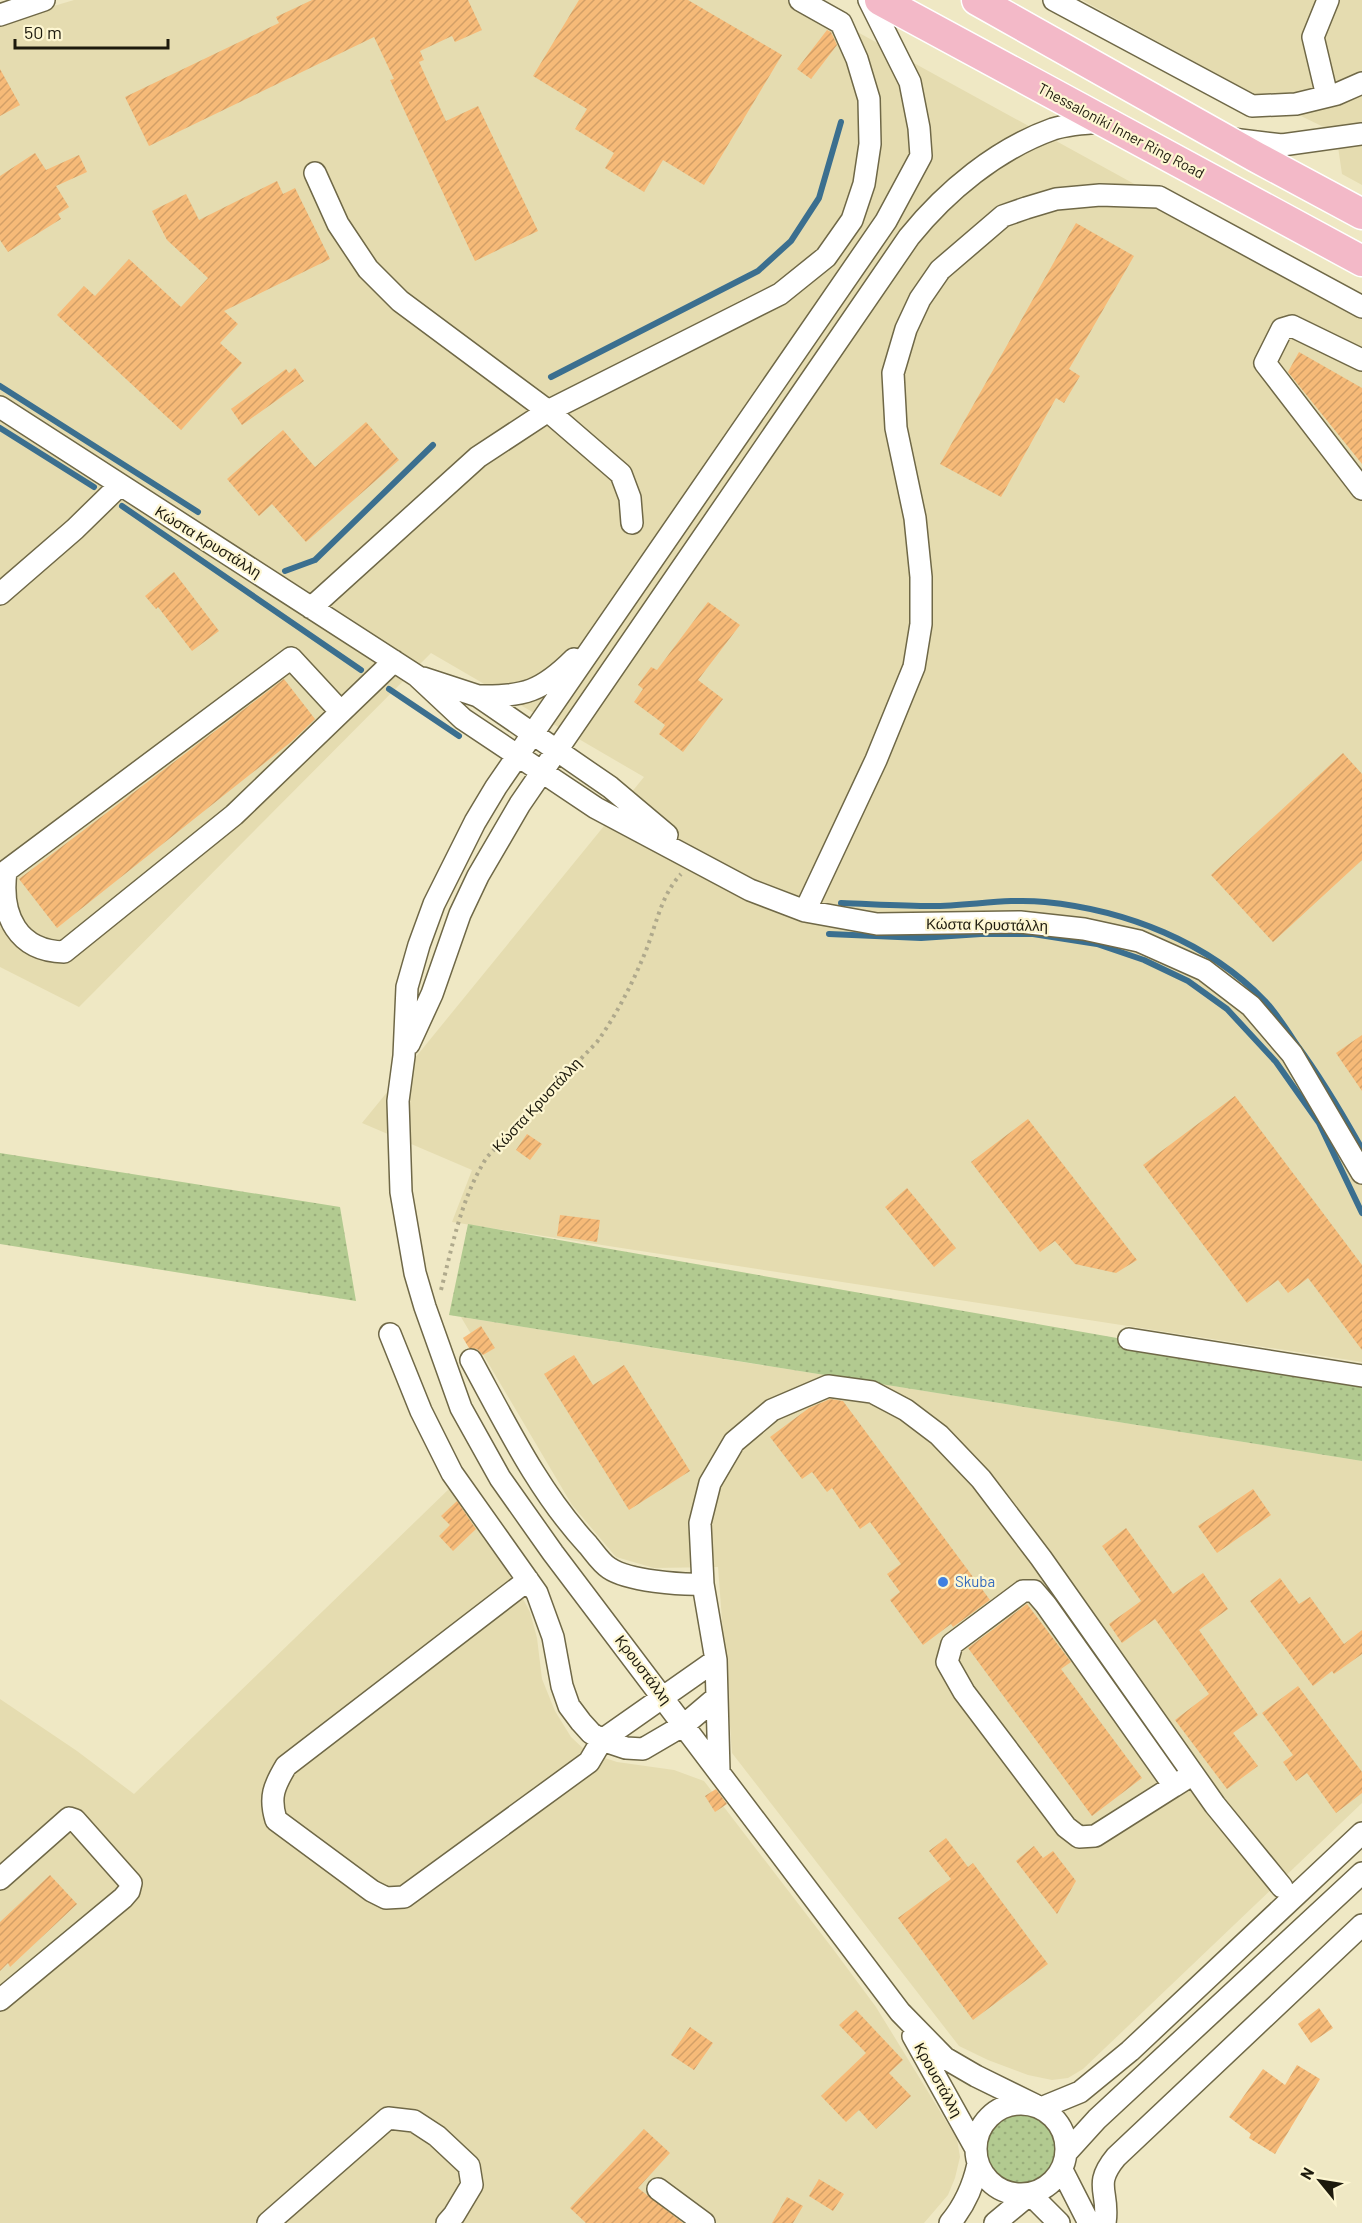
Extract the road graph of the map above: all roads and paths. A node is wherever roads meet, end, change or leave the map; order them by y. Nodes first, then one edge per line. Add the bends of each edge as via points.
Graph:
1 (44, 0) edge
2 (800, 0) edge
3 (869, 0) edge
4 (880, 0) edge
5 (977, 0) edge
6 (1054, 0) edge
7 (1328, 0) edge
8 (0, 15) edge
9 (1362, 83) edge
10 (1327, 96) junction
11 (1107, 122) junction
12 (1362, 134) edge
13 (1221, 137) junction
14 (315, 173) dead end
15 (1362, 214) edge
16 (1362, 261) edge
17 (1362, 307) edge
18 (1362, 360) edge
19 (0, 407) edge
20 (548, 411) junction
21 (119, 486) junction
22 (1362, 489) edge
23 (632, 523) dead end
24 (0, 594) edge
25 (311, 608) junction
26 (614, 618) junction
27 (394, 661) junction
28 (417, 676) junction
29 (478, 696) junction
30 (341, 712) junction
31 (533, 733) junction
32 (558, 751) junction
33 (517, 756) junction
34 (542, 773) junction
35 (696, 860) junction
36 (805, 911) junction
37 (404, 1056) junction
38 (1362, 1173) edge
39 (432, 1303) junction
40 (390, 1334) dead end
41 (1129, 1339) dead end
42 (471, 1360) dead end
43 (1362, 1376) edge
44 (528, 1580) junction
45 (703, 1584) junction
46 (716, 1660) junction
47 (663, 1697) junction
48 (717, 1697) junction
49 (684, 1725) junction
50 (602, 1740) junction
51 (719, 1771) junction
52 (1193, 1774) junction
53 (1174, 1786) junction
54 (1362, 1833) edge
55 (1362, 1873) edge
56 (0, 1879) edge
57 (1282, 1887) dead end
58 (1362, 1925) edge
59 (0, 2000) edge
60 (900, 2012) junction
61 (1038, 2107) junction
62 (977, 2156) junction
63 (1064, 2161) junction
64 (658, 2189) dead end
65 (1030, 2194) junction
66 (268, 2223) edge
67 (447, 2223) edge
68 (704, 2223) edge
69 (950, 2223) edge
70 (995, 2223) edge
71 (1059, 2223) edge
72 (1089, 2223) edge
73 (1105, 2223) edge

1 - 8 street
2 - 20 street via 841,23 869,99 866,174 852,220 826,257 780,294
3 - 26 street via 910,82 920,128 921,156 886,221
4 - 11 highway, Thessaloniki Inner Ring Road
5 - 13 highway
6 - 10 street via 1252,106 1296,104
7 - 10 street via 1313,37
9 - 10 street
11 - 16 highway, Thessaloniki Inner Ring Road
11 - 32 street via 1055,129 1021,143 993,159 928,213
12 - 13 street via 1282,145
13 - 15 highway
14 - 20 street via 338,224 368,269 400,301
17 - 36 street via 1159,197 1100,195 1056,199 1026,208 1003,216 940,270 906,329 893,373 896,428 915,518 921,577 921,624 914,667 876,760
18 - 22 street via 1292,326 1282,329 1265,363
19 - 21 street, Κώστα Κρυστάλλη
20 - 23 street via 621,474 630,498
20 - 25 street via 478,457
21 - 24 street via 75,530
21 - 25 street, Κώστα Κρυστάλλη
25 - 27 street, Κώστα Κρυστάλλη
26 - 29 street via 544,685 506,697
26 - 31 street
27 - 28 street, Κώστα Κρυστάλλη
27 - 30 street
28 - 29 street, Κώστα Κρυστάλλη
28 - 33 street, Κώστα Κρυστάλλη via 463,719
29 - 31 street, Κώστα Κρυστάλλη
30 - 30 street via 291,658 6,872 2,883 3,908 14,930 31,945 64,952 234,815
31 - 32 street, Κώστα Κρυστάλλη
31 - 33 street
32 - 34 street
32 - 35 street, Κώστα Κρυστάλλη via 610,787
33 - 34 street, Κώστα Κρυστάλλη
33 - 37 street via 475,822 434,904 407,987
34 - 35 street, Κώστα Κρυστάλλη via 596,808
34 - 37 street via 478,876
35 - 36 street, Κώστα Κρυστάλλη via 750,890
35 - 39 path, Κώστα Κρυστάλλη via 678,876 659,910 646,950 597,1042 488,1157 476,1175
36 - 38 street, Κώστα Κρυστάλλη via 877,924 1020,922 1084,929 1139,941 1204,970 1251,1006 1292,1054
37 - 39 street, Κρουστάλλη via 398,1101 401,1192 408,1242
39 - 47 street, Κρουστάλλη via 461,1408 500,1478
40 - 44 street via 421,1411 452,1473
41 - 43 street
42 - 45 street via 523,1455 568,1523 609,1568 682,1585
44 - 50 street via 537,1593 553,1637 569,1706 591,1733
44 - 50 street via 286,1766 276,1782 271,1803 276,1820 372,1891 386,1898 404,1897 589,1762
45 - 46 street
45 - 52 street via 700,1523 710,1484 734,1442 772,1410 828,1386 872,1392 906,1410 939,1435 981,1479
46 - 47 street
46 - 48 street
47 - 49 street, Κρουστάλλη
47 - 50 street
48 - 49 street
48 - 51 street
49 - 50 street via 643,1749
49 - 51 street, Κρουστάλλη
51 - 60 street, Κρουστάλλη
52 - 53 street
52 - 57 street
53 - 53 street via 1034,1591 1023,1591 952,1644 947,1662 964,1692 1066,1827 1080,1837 1095,1836
54 - 61 street via 1130,2051 1080,2092
55 - 63 street via 1097,2118
56 - 59 street via 69,1818 131,1883 123,1898
58 - 73 street via 1116,2157 1102,2182 1107,2209
60 - 61 street, Κρουστάλλη via 945,2058
60 - 62 street, Κρουστάλλη
61 - 62 street via 1016,2104 998,2110 978,2133
61 - 63 street via 1056,2119 1065,2134
62 - 65 street via 989,2180 1005,2191
62 - 69 street via 973,2185
63 - 65 street via 1049,2185
63 - 72 street
64 - 68 street
65 - 70 street
65 - 71 street
66 - 67 street via 388,2118 414,2121 469,2166 472,2185

